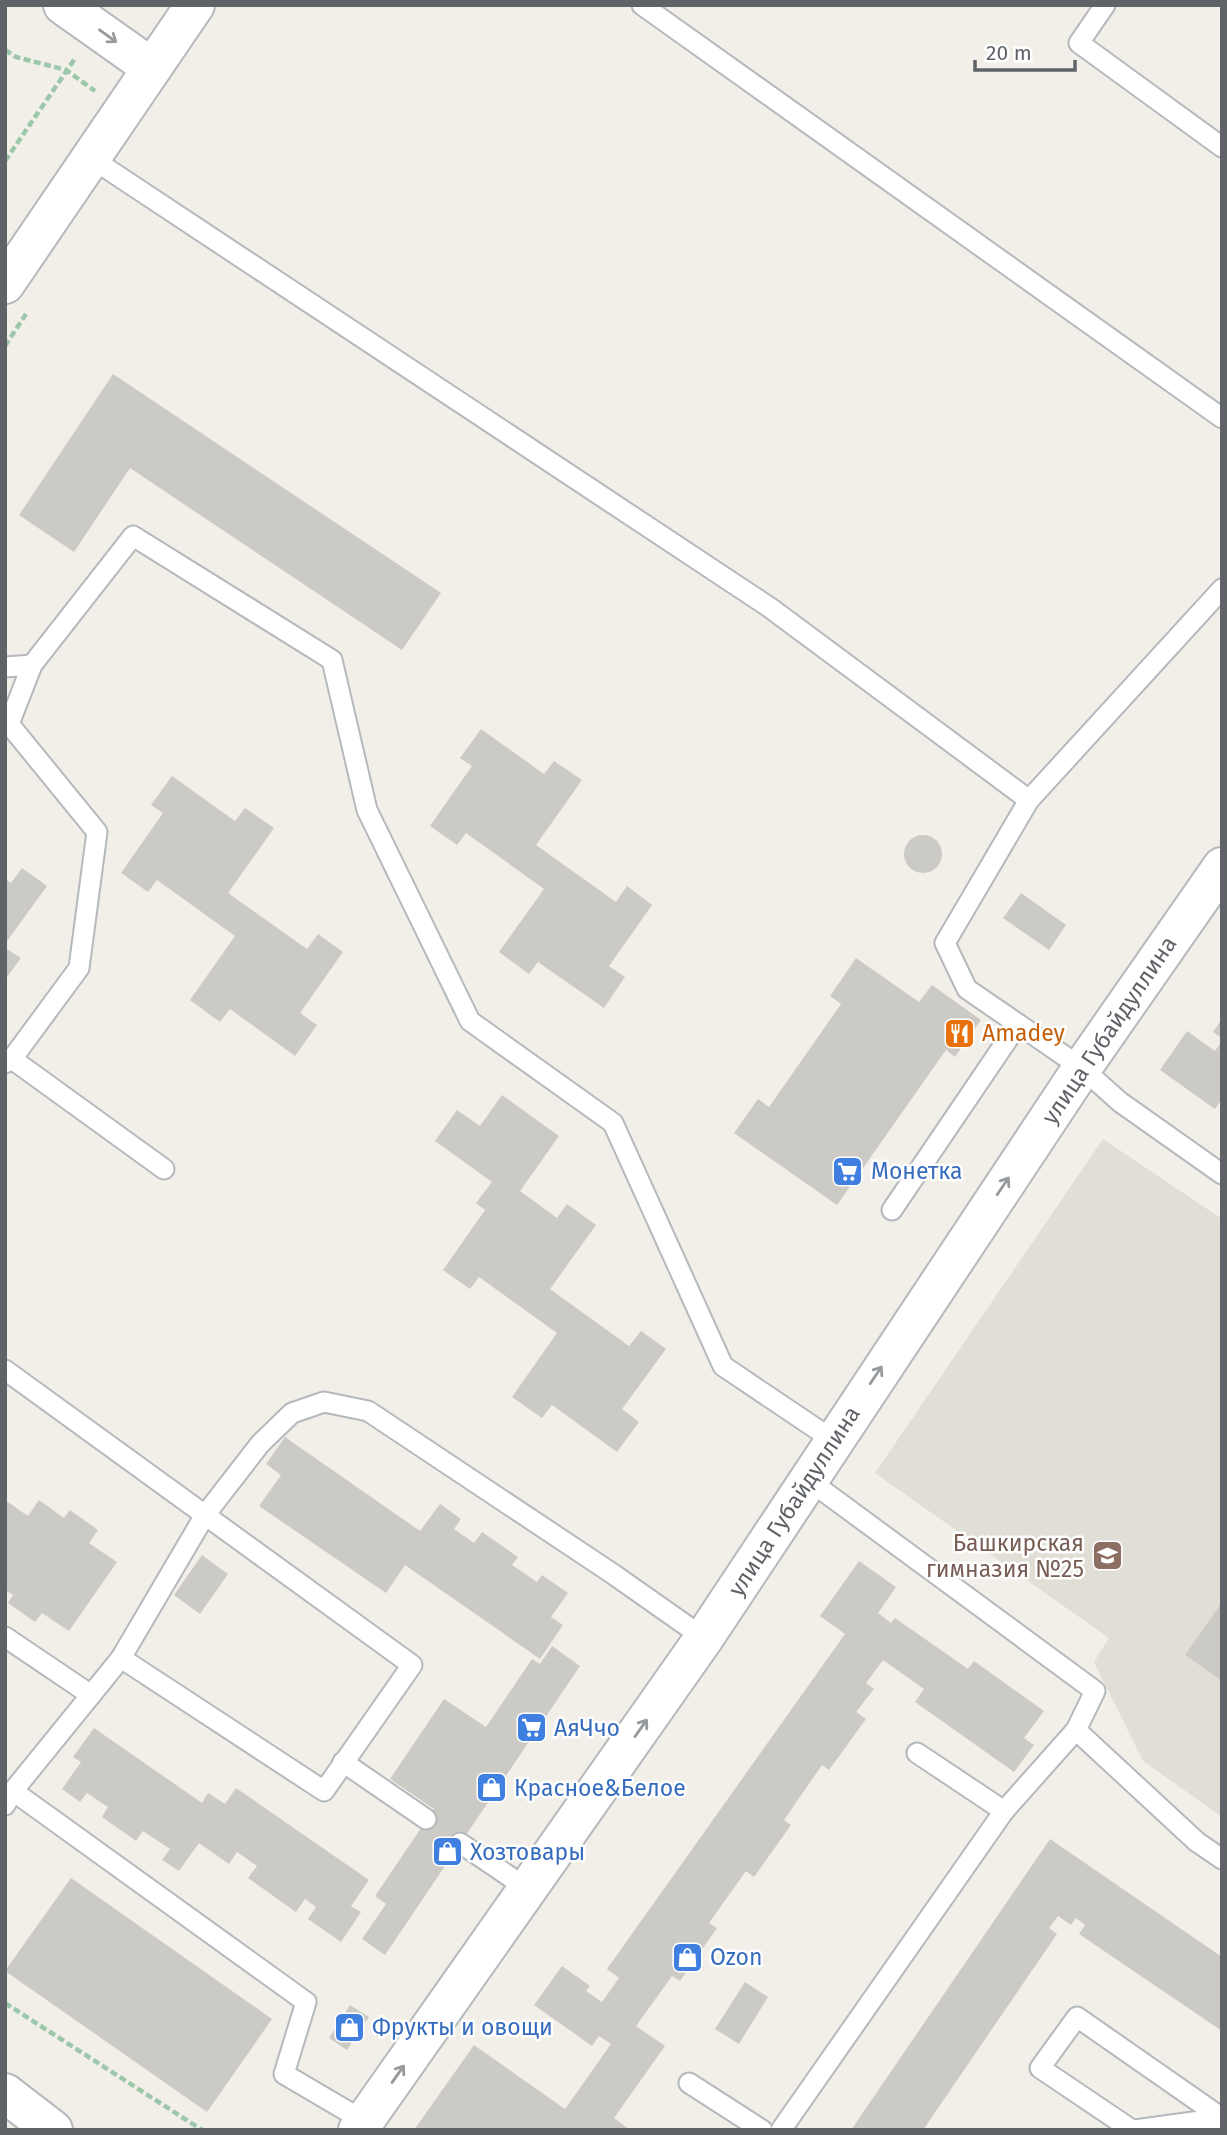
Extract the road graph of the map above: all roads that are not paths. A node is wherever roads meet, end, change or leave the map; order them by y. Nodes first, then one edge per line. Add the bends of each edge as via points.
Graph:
1 (63, 5) edge
2 (195, 5) edge
3 (642, 5) edge
4 (1105, 5) edge
5 (152, 68) junction
6 (1222, 147) edge
7 (91, 158) junction
8 (5, 284) edge
9 (1222, 418) edge
10 (1222, 589) edge
11 (32, 665) junction
12 (5, 667) edge
13 (1029, 800) junction
14 (1222, 867) edge
15 (1018, 1024) junction
16 (9, 1061) edge
17 (1082, 1068) junction
18 (164, 1170) dead end
19 (1222, 1174) edge
20 (892, 1210) dead end
21 (5, 1370) edge
22 (833, 1440) junction
23 (807, 1479) junction
24 (205, 1514) junction
25 (5, 1637) edge
26 (704, 1638) junction
27 (121, 1658) junction
28 (91, 1695) junction
29 (1076, 1730) junction
30 (917, 1753) dead end
31 (343, 1762) junction
32 (9, 1798) edge
33 (1004, 1811) junction
34 (426, 1819) dead end
35 (460, 1843) dead end
36 (1222, 1859) edge
37 (527, 1889) junction
38 (689, 2083) dead end
39 (5, 2093) edge
40 (1222, 2118) edge
41 (361, 2126) edge
42 (53, 2130) edge
43 (762, 2130) edge
44 (781, 2130) edge
45 (1134, 2130) edge
46 (1214, 2130) edge

1 -> 5 street
2 - 5 street
3 - 9 lane
4 - 6 lane via 1079,43
5 - 7 street
7 - 8 street
7 - 13 lane via 769,607
10 - 13 lane
11 - 12 lane
11 - 16 lane via 9,724 97,832 79,968
11 - 22 lane via 133,536 332,660 367,810 470,1021 613,1123 723,1366
13 - 15 lane via 945,943 967,989
14 - 17 street, улица Губайдуллина
15 - 17 lane
15 - 20 lane
16 - 18 lane
17 - 19 lane via 1120,1102
22 -> 17 street, улица Губайдуллина
21 - 24 lane
22 - 23 street, улица Губайдуллина
23 - 26 street, улица Губайдуллина
23 - 29 lane via 1095,1691
24 - 26 lane via 260,1444 292,1413 324,1402 368,1411
24 - 27 lane
24 - 31 lane via 412,1665
25 - 28 lane
37 -> 26 street, улица Губайдуллина
27 - 28 lane
27 - 31 lane via 324,1791
28 - 32 lane
29 - 33 lane
29 - 36 lane via 1197,1842
30 - 33 lane
31 - 34 lane
32 - 41 lane via 306,2001 284,2074
33 - 44 lane
35 - 37 lane
41 -> 37 street, улица Губайдуллина
38 - 43 lane
39 - 42 street
40 - 45 lane
40 - 45 lane via 1077,2017 1040,2068
40 - 46 lane

